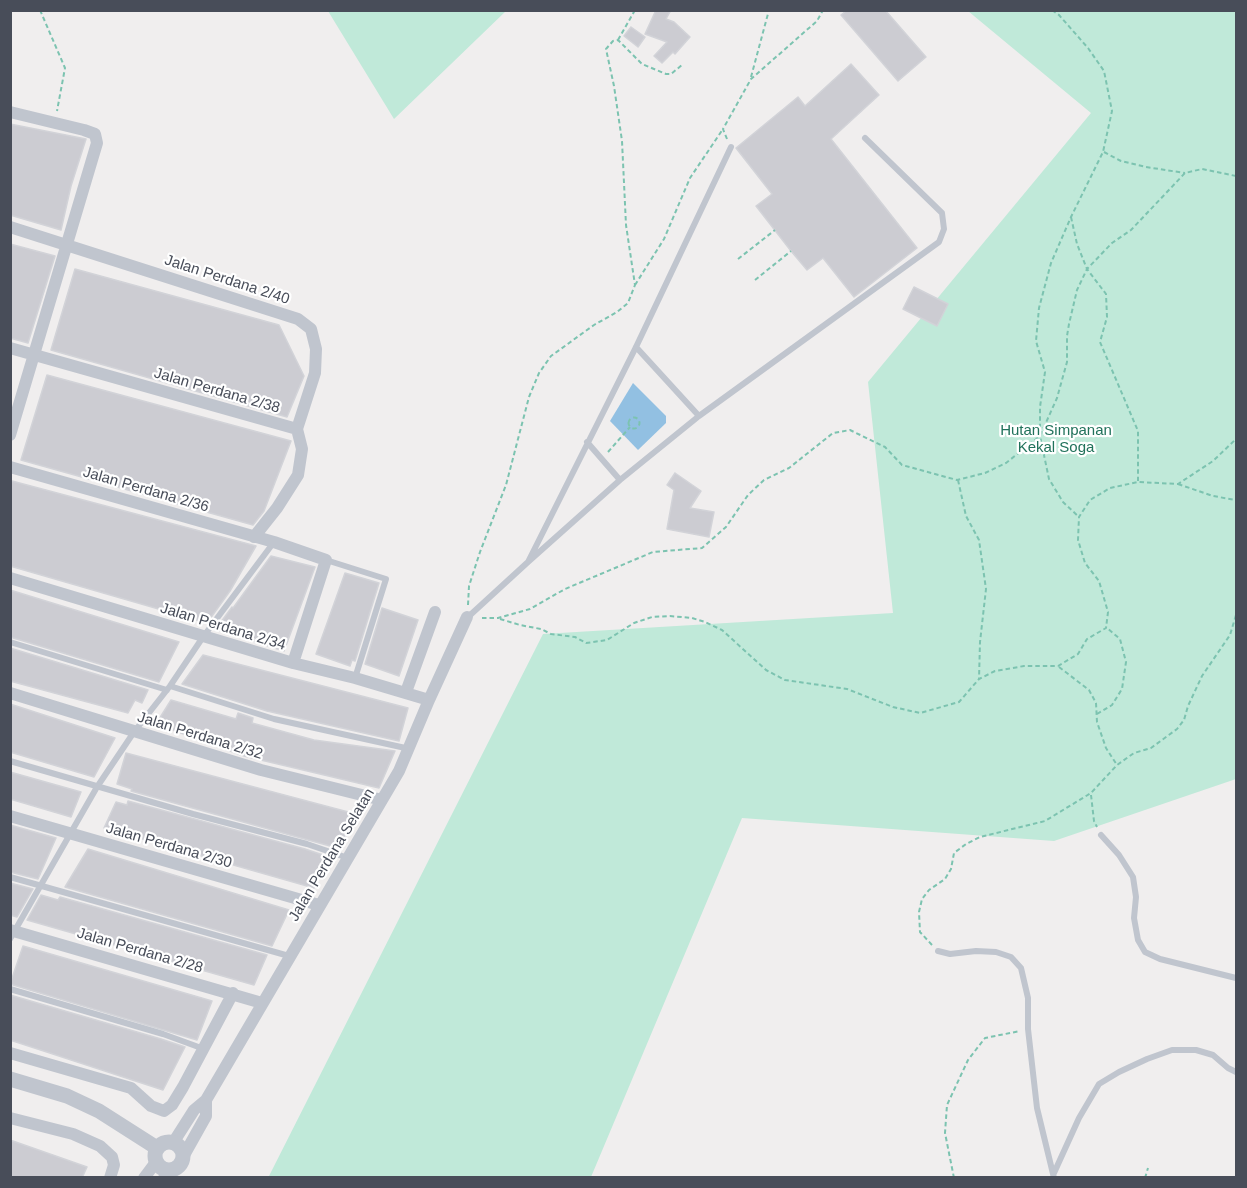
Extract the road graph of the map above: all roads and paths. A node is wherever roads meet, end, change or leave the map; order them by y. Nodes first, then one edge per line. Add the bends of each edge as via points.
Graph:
1 (40, 10) edge
2 (635, 10) edge
3 (769, 10) edge
4 (823, 10) edge
5 (1052, 10) edge
6 (618, 40) junction
7 (682, 65) dead end
8 (751, 79) junction
9 (10, 112) edge
10 (54, 123) junction
11 (723, 129) junction
12 (865, 138) dead end
13 (731, 147) joint
14 (1104, 152) junction
15 (1185, 174) junction
16 (1236, 176) edge
17 (1071, 217) junction
18 (10, 227) edge
19 (775, 230) dead end
20 (67, 245) junction
21 (791, 251) dead end
22 (738, 259) dead end
23 (1087, 269) junction
24 (755, 280) dead end
25 (635, 285) junction
26 (636, 347) junction
27 (10, 348) edge
28 (34, 355) junction
29 (699, 416) junction
30 (630, 427) dead end
31 (297, 429) junction
32 (10, 435) edge
33 (1040, 436) junction
34 (1236, 439) edge
35 (587, 442) junction
36 (601, 459) junction
37 (10, 467) edge
38 (620, 480) junction
39 (957, 480) junction
40 (1138, 482) junction
41 (1178, 484) junction
42 (1236, 500) edge
43 (1079, 517) junction
44 (254, 537) junction
45 (274, 542) junction
46 (326, 560) junction
47 (528, 562) junction
48 (10, 578) edge
49 (435, 612) dead end
50 (1236, 615) edge
51 (467, 617) junction
52 (498, 618) junction
53 (1106, 628) junction
54 (203, 637) junction
55 (10, 642) edge
56 (292, 663) junction
57 (1058, 666) junction
58 (355, 678) junction
59 (979, 679) junction
60 (168, 688) junction
61 (406, 692) junction
62 (10, 693) edge
63 (429, 700) junction
64 (1097, 714) junction
65 (134, 732) junction
66 (410, 749) junction
67 (10, 761) edge
68 (1117, 765) junction
69 (97, 787) junction
70 (1091, 793) junction
71 (382, 800) junction
72 (10, 816) edge
73 (71, 833) junction
74 (1101, 835) joint
75 (348, 858) junction
76 (10, 877) edge
77 (42, 886) junction
78 (319, 905) junction
79 (12, 933) edge
80 (938, 951) joint
81 (290, 956) junction
82 (1236, 978) edge
83 (10, 989) edge
84 (233, 993) junction
85 (262, 1003) junction
86 (1028, 1029) junction
87 (204, 1049) junction
88 (10, 1053) edge
89 (1236, 1072) edge
90 (10, 1079) edge
91 (206, 1100) junction
92 (10, 1118) edge
93 (173, 1143) junction
94 (156, 1155) junction
95 (183, 1157) junction
96 (1148, 1168) dead end
97 (168, 1174) edge
98 (1054, 1175) edge
99 (110, 1178) edge
100 (144, 1178) edge
101 (954, 1178) edge
102 (1145, 1178) edge

1 - 10 path via 65,68
2 - 6 path
3 - 8 path
4 - 8 path via 817,21
5 - 14 path via 1104,71 1112,111
6 - 7 path via 650,68 671,74
6 - 25 path via 609,44 606,56 622,141 626,225
8 - 11 path
9 - 10 street
10 - 20 street via 95,134 97,142
11 - 13 path
11 - 25 path via 690,178 664,239
12 - 29 lane via 942,213 944,229 939,243
13 - 26 lane
14 - 15 path via 1122,161
14 - 17 path
15 - 16 path via 1202,169
15 - 23 path
17 - 23 path
17 - 33 path via 1051,263 1038,308 1036,341 1045,372
18 - 20 street
19 - 22 path
20 - 28 street
20 - 31 street, Jalan Perdana 2/40 via 298,319 311,328 316,349 315,373
21 - 24 path
23 - 33 path via 1069,324 1067,362 1057,398
23 - 40 path via 1106,294 1107,317 1100,342 1138,431
25 - 51 path via 628,303 551,356 539,373 506,485 469,586
26 - 29 lane
26 - 35 lane
27 - 28 street, Jalan Perdana 2/38
28 - 31 street, Jalan Perdana 2/38
28 - 32 street
29 - 38 lane
30 - 36 path
31 - 44 street via 302,449 298,475
33 - 39 path via 1006,463
33 - 43 path via 1049,479
34 - 41 path via 1213,461
35 - 36 lane
35 - 47 lane
36 - 38 lane
37 - 44 street, Jalan Perdana 2/36
38 - 47 lane
39 - 52 path via 902,465 885,447 850,430 833,433 789,468 764,480 748,495 726,527 702,548 653,552 565,589 530,609
39 - 59 path via 966,516 979,540 986,589
40 - 41 path
40 - 43 path via 1110,488 1090,500
41 - 42 path
43 - 53 path via 1078,540 1085,563 1099,581 1108,612
44 - 45 street, Jalan Perdana 2/36
45 - 46 street, Jalan Perdana 2/36
45 - 54 lane
46 - 56 street
46 - 58 lane via 386,579
47 - 51 lane
48 - 54 street, Jalan Perdana 2/34
49 - 61 street
50 - 68 path via 1230,636 1202,676 1177,729
51 - 52 path
51 - 63 street, Jalan Perdana Selatan
52 - 59 path via 586,643 607,640 633,623 652,617 692,618 722,630 766,670 785,680 847,688 893,707 920,713 959,702
53 - 57 path via 1087,639 1078,654
53 - 64 path via 1120,639 1126,662 1122,689 1112,705
54 - 56 street, Jalan Perdana 2/34
54 - 60 lane
55 - 60 lane
56 - 58 street, Jalan Perdana 2/34
57 - 59 path via 995,670
57 - 64 path via 1089,690
58 - 61 street, Jalan Perdana 2/34
60 - 65 lane
60 - 66 lane via 274,719
61 - 63 street, Jalan Perdana 2/34
62 - 65 street, Jalan Perdana 2/32
63 - 66 street, Jalan Perdana Selatan
64 - 68 path via 1106,748
65 - 69 lane
65 - 71 street, Jalan Perdana 2/32 via 261,770
66 - 71 street, Jalan Perdana Selatan
67 - 69 lane
68 - 70 path
69 - 73 lane
69 - 75 lane
70 - 74 path via 1094,821
70 - 80 path via 1045,821 980,837 954,853 945,879 929,890 919,912 920,932
71 - 75 street, Jalan Perdana Selatan
72 - 73 street, Jalan Perdana 2/30
73 - 77 lane
73 - 78 street, Jalan Perdana 2/30
74 - 82 lane via 1133,878 1134,918 1145,952
75 - 78 street, Jalan Perdana Selatan
76 - 77 lane
77 - 79 lane
77 - 81 lane
78 - 81 street, Jalan Perdana Selatan
79 - 84 street, Jalan Perdana 2/28
80 - 86 lane via 996,952 1011,957 1021,968 1028,998
81 - 85 street, Jalan Perdana Selatan
83 - 87 lane
84 - 85 street, Jalan Perdana 2/28
84 - 87 street
85 - 91 street, Jalan Perdana Selatan
86 - 98 lane via 1038,1108
86 - 101 path via 985,1038 968,1060 947,1105 945,1133
87 - 88 street via 172,1105 164,1111 151,1106 131,1088
89 - 98 lane via 1213,1055 1172,1050 1119,1072 1099,1084
90 - 94 street via 67,1096 99,1111
91 - 93 street via 194,1110
91 - 95 street via 206,1116
92 - 99 street via 73,1134 100,1146 112,1157
93 - 94 street via 164,1143
93 - 95 street
94 - 97 street
94 - 100 street
95 - 97 street via 180,1165
96 - 102 path

